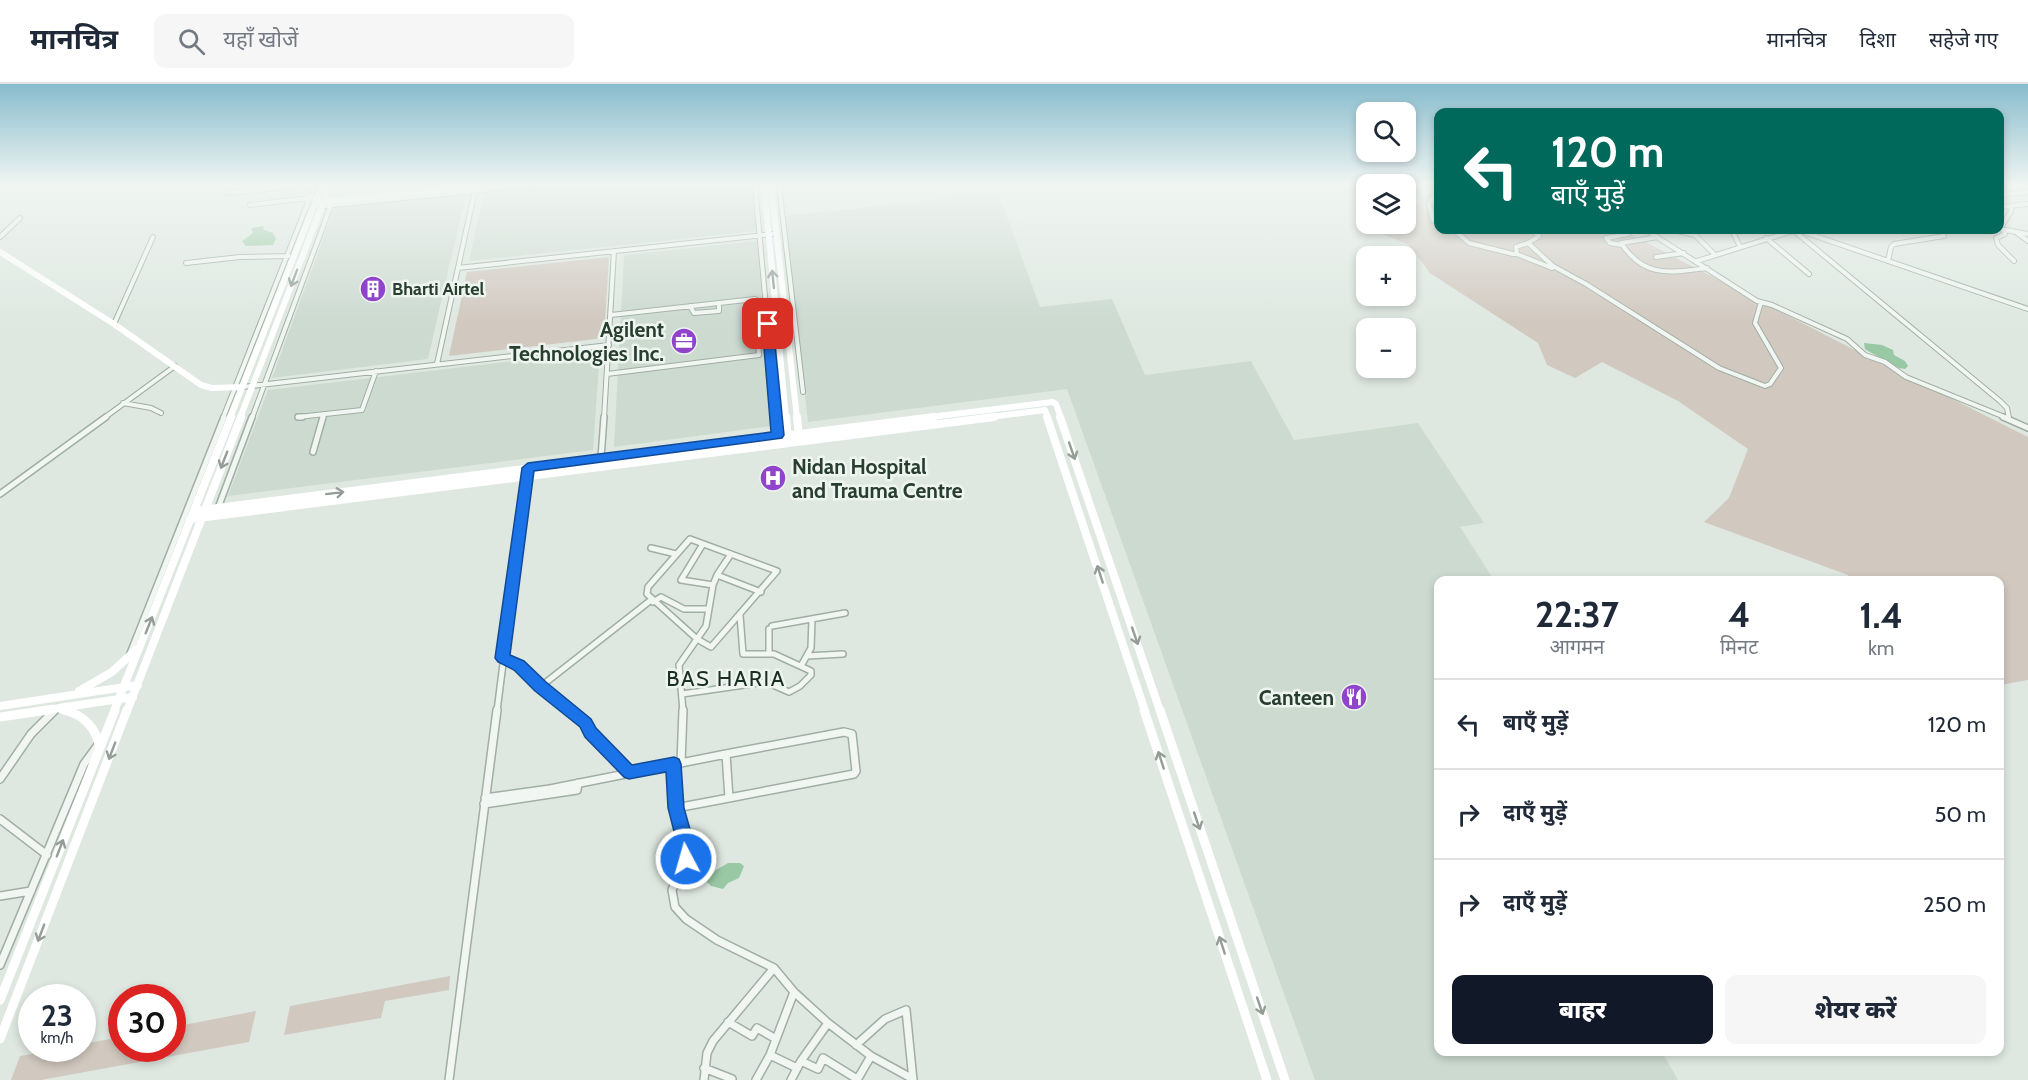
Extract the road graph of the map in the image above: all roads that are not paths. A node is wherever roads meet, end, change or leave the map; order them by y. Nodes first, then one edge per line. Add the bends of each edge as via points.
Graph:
1 (303, 231) edge
2 (308, 231) edge
3 (310, 231) edge
4 (467, 231) edge
5 (760, 231) edge
6 (784, 231) edge
7 (2016, 232) joint
8 (777, 233) joint
9 (2004, 233) edge
10 (769, 234) junction
11 (1459, 234) edge
12 (1537, 234) edge
13 (1628, 234) dead end
14 (1653, 234) edge
15 (1691, 234) edge
16 (1734, 234) edge
17 (1782, 234) edge
18 (1801, 234) edge
19 (1808, 234) edge
20 (2028, 234) edge
21 (760, 235) junction
22 (1944, 236) dead end
23 (153, 237) dead end
24 (1658, 237) junction
25 (1767, 238) junction
26 (2028, 241) edge
27 (1528, 243) junction
28 (1622, 245) junction
29 (1740, 247) junction
30 (614, 251) junction
31 (0, 252) edge
32 (1684, 252) junction
33 (1517, 254) junction
34 (1715, 255) junction
35 (290, 256) junction
36 (1656, 257) dead end
37 (1697, 261) junction
38 (1888, 261) junction
39 (2014, 261) dead end
40 (186, 263) dead end
41 (458, 268) junction
42 (1557, 268) junction
43 (1707, 268) junction
44 (1809, 274) dead end
45 (1761, 302) junction
46 (2028, 309) edge
47 (611, 315) junction
48 (114, 324) junction
49 (609, 345) junction
50 (799, 362) junction
51 (791, 363) junction
52 (437, 364) junction
53 (175, 366) junction
54 (376, 371) junction
55 (607, 374) junction
56 (266, 384) junction
57 (253, 386) junction
58 (242, 387) junction
59 (233, 388) junction
60 (795, 393) junction
61 (123, 403) junction
62 (1056, 404) junction
63 (1045, 410) junction
64 (161, 413) dead end
65 (324, 414) junction
66 (298, 417) dead end
67 (2009, 418) junction
68 (2028, 428) edge
69 (777, 435) junction
70 (799, 437) junction
71 (788, 438) junction
72 (313, 452) dead end
73 (601, 458) junction
74 (528, 472) junction
75 (0, 494) edge
76 (218, 508) junction
77 (205, 510) junction
78 (194, 511) junction
79 (202, 518) junction
80 (190, 519) junction
81 (703, 544) junction
82 (651, 548) dead end
83 (676, 554) junction
84 (731, 554) junction
85 (717, 575) junction
86 (713, 585) junction
87 (761, 592) junction
88 (652, 601) junction
89 (709, 609) junction
90 (845, 613) dead end
91 (740, 615) junction
92 (812, 619) junction
93 (697, 639) junction
94 (141, 645) junction
95 (769, 654) junction
96 (843, 654) dead end
97 (807, 656) junction
98 (128, 657) junction
99 (503, 658) junction
100 (801, 666) junction
101 (138, 685) junction
102 (124, 687) junction
103 (540, 687) junction
104 (682, 694) junction
105 (67, 696) junction
106 (133, 697) junction
107 (119, 699) junction
108 (0, 706) edge
109 (57, 708) junction
110 (0, 717) edge
111 (100, 747) junction
112 (726, 754) junction
113 (677, 763) junction
114 (629, 772) junction
115 (0, 779) edge
116 (578, 783) joint
117 (729, 798) junction
118 (484, 801) junction
119 (676, 808) junction
120 (0, 819) edge
121 (47, 855) junction
122 (31, 891) junction
123 (0, 896) edge
124 (0, 965) edge
125 (774, 968) junction
126 (794, 992) junction
127 (0, 1000) edge
128 (728, 1022) junction
129 (828, 1023) junction
130 (776, 1039) junction
131 (0, 1040) edge
132 (856, 1045) junction
133 (770, 1054) junction
134 (871, 1056) junction
135 (799, 1065) junction
136 (704, 1068) junction
137 (732, 1079) edge
138 (450, 1080) edge
139 (704, 1080) edge
140 (756, 1080) edge
141 (791, 1080) edge
142 (857, 1080) edge
143 (913, 1080) edge
144 (1267, 1080) edge
145 (1285, 1080) edge

1 - 35 street
2 -> 57 street
3 - 56 street
4 - 41 street
5 - 21 street
6 - 50 street
7 - 20 street
7 - 26 street
8 - 10 street
8 - 51 street
9 - 39 street via 1996,237 1996,242
10 - 21 street
71 -> 10 street
11 - 33 street via 1472,244
12 - 27 street
13 - 28 street via 1606,238
14 - 24 street
15 - 34 street
16 - 29 street
17 - 25 street
18 - 67 street via 2000,401
19 - 38 street
21 - 30 street
21 - 69 street
22 - 38 street via 1894,244
23 - 48 street
24 - 28 street
24 - 32 street
25 - 29 street
25 - 44 street
27 - 33 street via 1516,248
27 - 42 street
28 - 43 street via 1627,254 1658,273
29 - 34 street
30 - 41 street
30 - 47 street
31 - 48 street
32 - 36 street
32 - 37 street
33 - 42 street
34 - 37 street
35 - 40 street
35 - 58 street
35 - 59 street
37 - 43 street
38 - 46 street
41 - 52 street
42 - 45 street via 1719,368 1764,386 1781,368 1755,323
43 - 45 street
45 - 67 street via 1847,339 1865,355 1885,362 1906,377
47 - 49 street
47 - 55 street via 754,299 759,355
48 - 53 street
49 - 52 street
49 - 55 street
50 - 51 street
50 - 60 street via 805,391
51 - 60 street
52 - 54 street
53 - 59 street via 206,387
53 - 61 street
54 - 56 street
54 - 65 street via 362,410
55 - 73 street
56 - 57 street
56 - 76 street
57 - 58 street
57 -> 77 street
58 - 59 street
58 - 78 street
59 - 98 street
60 - 70 street
61 - 64 street
61 - 75 street
62 - 63 street
62 - 70 street via 1048,402
62 -> 145 street
63 - 70 street
144 -> 63 street
65 - 66 street
65 - 72 street
67 - 68 street
69 - 71 street
69 - 73 street
70 - 71 street
71 - 74 street
73 - 74 street
76 -> 74 street
74 - 79 street
74 - 99 street
76 - 77 street
77 - 78 street
77 - 79 street
78 - 80 street
79 - 80 street
79 - 101 street
94 -> 80 street
81 - 83 street via 690,539
81 - 84 street
81 - 86 street via 681,580
82 - 83 street
83 - 88 street via 648,587 646,594
84 - 85 street
84 - 87 street via 777,571
85 - 86 street
85 - 87 street
86 - 89 street
87 - 91 street
88 - 89 street via 661,597 684,609
88 - 93 street
88 - 103 street
89 - 93 street via 706,626
90 - 92 street
91 - 93 street via 714,645 707,647
91 - 95 street via 743,654
92 - 95 street via 771,628
92 - 97 street
93 - 104 street via 680,661
94 - 98 street
94 - 102 street
95 - 100 street
96 - 97 street
97 - 100 street
98 - 105 street via 100,680
99 - 103 street via 519,665
99 - 118 street
100 - 104 street via 811,675 789,692 766,682
101 - 102 street
101 - 106 street
102 - 105 street
102 - 107 street
103 - 114 street via 586,723
104 - 113 street
105 - 108 street
106 - 107 street
106 -> 131 street
107 - 109 street
107 - 111 street
109 - 110 street
109 - 111 street via 82,716 91,724
109 - 115 street via 31,734
111 - 121 street via 84,764
127 -> 111 street
112 - 113 street
112 - 117 street
112 - 117 street via 849,732 853,737 856,771
113 - 114 street
113 - 119 street
114 - 116 street
116 - 118 street
117 - 119 street
118 - 138 street
119 - 125 street via 687,847 686,859 672,890 675,907 717,940
120 - 121 street
121 - 122 street
122 - 123 street
122 - 124 street
125 - 126 street
125 - 128 street
126 - 129 street
126 - 130 street
128 - 130 street via 752,1036 757,1028
128 - 136 street via 713,1041
129 - 132 street
129 - 135 street
130 - 133 street
132 - 134 street
132 - 143 street via 885,1019 906,1010
133 - 135 street
133 - 140 street
134 - 142 street
134 - 143 street
135 - 141 street
135 - 142 street via 818,1069 823,1059
136 - 137 street
136 - 139 street

